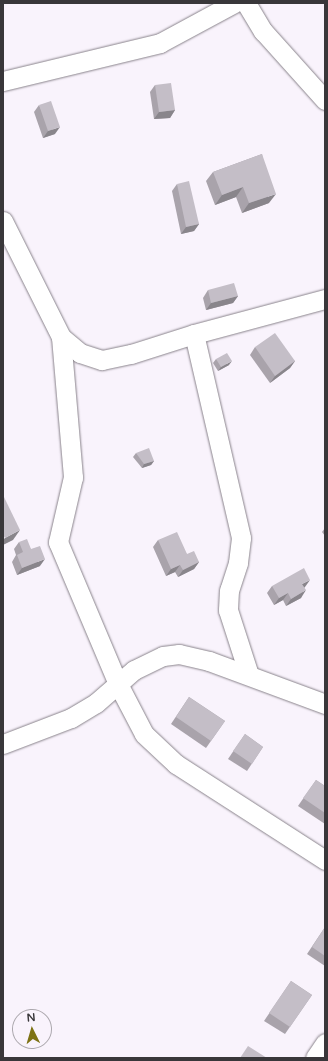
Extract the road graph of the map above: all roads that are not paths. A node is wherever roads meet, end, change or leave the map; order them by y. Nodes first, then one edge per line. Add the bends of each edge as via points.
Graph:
1 (234, 3) edge
2 (246, 3) edge
3 (3, 82) edge
4 (325, 100) edge
5 (3, 220) edge
6 (325, 299) edge
7 (194, 334) junction
8 (61, 337) junction
9 (249, 675) junction
10 (118, 684) junction
11 (325, 704) edge
12 (3, 744) edge
13 (325, 860) edge
14 (325, 1043) edge
15 (315, 1058) edge

1 - 3 street via 160,43
2 - 4 street via 263,31
5 - 8 street
6 - 7 street
7 - 8 street via 131,354 102,360 80,353
7 - 9 street via 241,538 238,563 229,590 228,610
8 - 10 street via 73,477 58,542
9 - 10 street via 179,654 163,656 134,670
9 - 11 street
10 - 12 street via 96,703 71,718
10 - 13 street via 144,734 176,764
14 - 15 street

